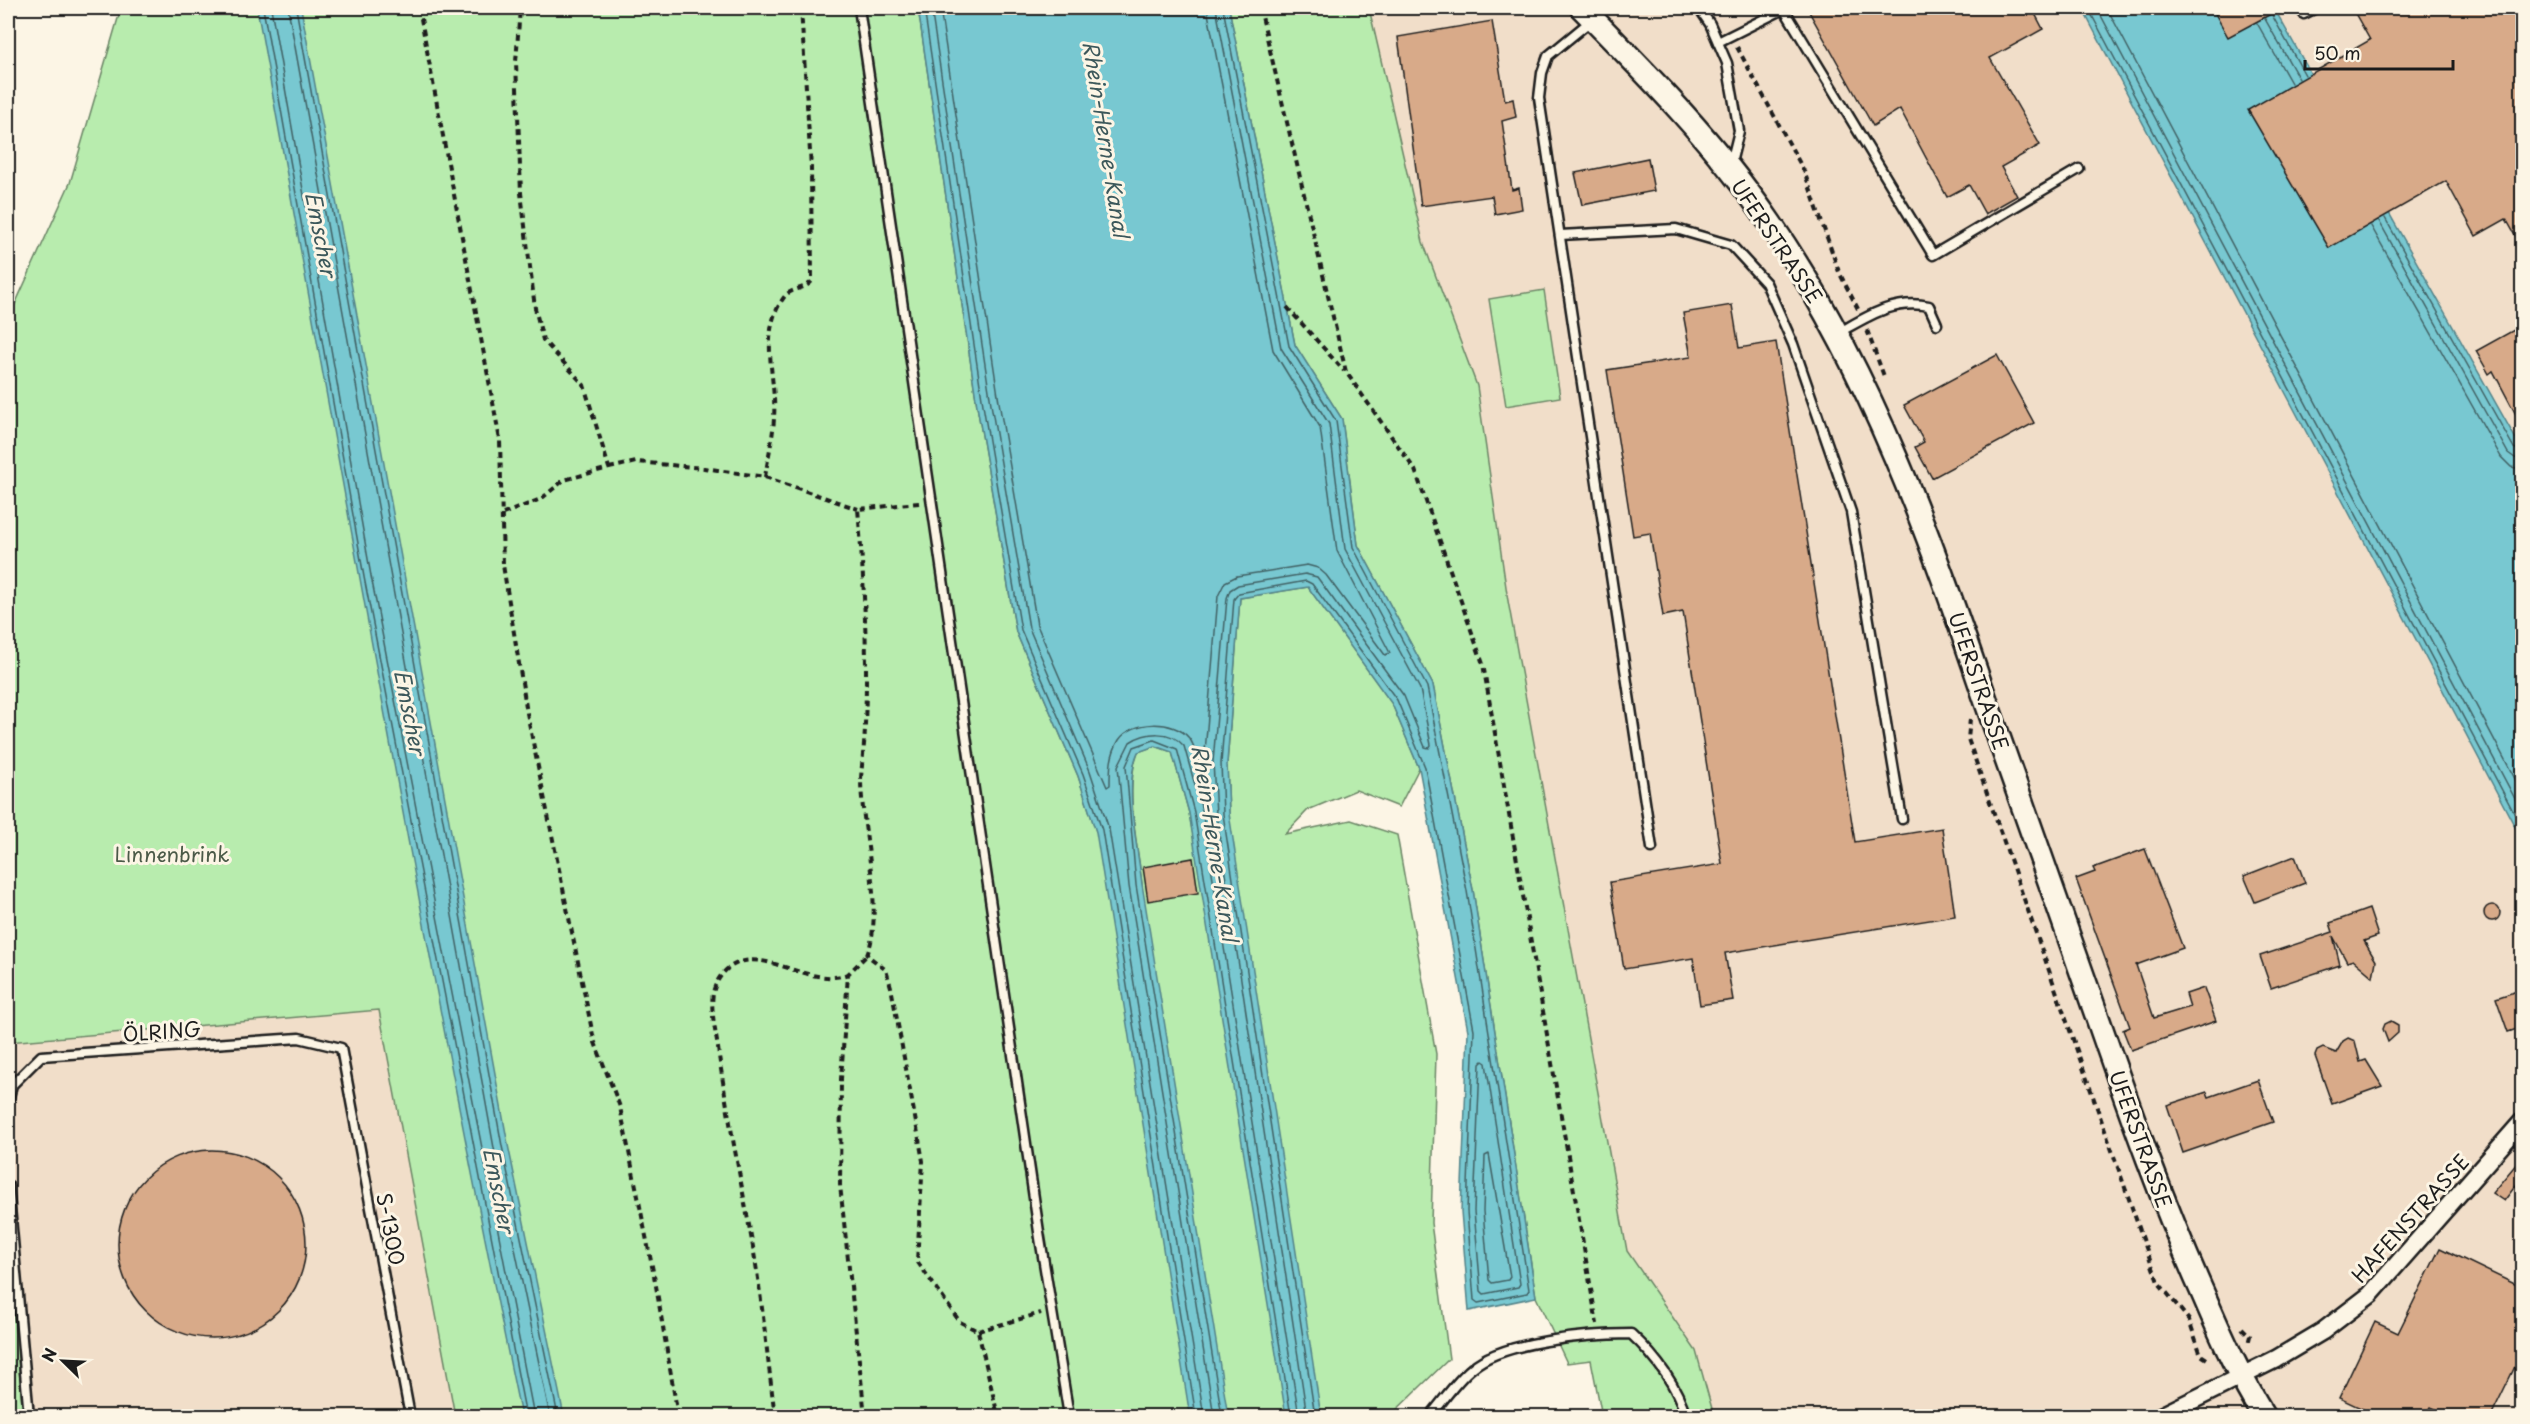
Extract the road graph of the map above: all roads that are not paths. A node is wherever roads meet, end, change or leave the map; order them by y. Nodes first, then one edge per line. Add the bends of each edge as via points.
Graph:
1 (859, 8) edge
2 (1699, 8) edge
3 (1783, 8) edge
4 (2316, 8) edge
5 (1588, 13) edge
6 (2304, 14) dead end
7 (1718, 42) junction
8 (2079, 169) dead end
9 (1729, 170) junction
10 (1560, 235) junction
11 (1937, 324) dead end
12 (1837, 334) junction
13 (1902, 819) dead end
14 (1652, 848) dead end
15 (341, 1048) joint
16 (8, 1101) edge
17 (2522, 1123) edge
18 (8, 1185) edge
19 (2240, 1378) junction
20 (29, 1416) edge
21 (410, 1416) edge
22 (1069, 1416) edge
23 (1430, 1416) edge
24 (1686, 1416) edge
25 (2161, 1416) edge
26 (2264, 1416) edge

1 - 22 lane
2 - 7 lane
3 - 7 lane
3 - 8 lane via 1933,255
4 - 6 lane
5 - 9 main road, UFERSTRASSE
5 - 10 lane via 1548,56 1542,73 1539,98
7 - 9 lane via 1727,63 1739,131
9 - 12 main road, UFERSTRASSE via 1769,221
10 - 13 lane via 1676,229 1731,245 1766,283 1793,344 1851,512
10 - 14 lane
11 - 12 lane via 1929,306 1900,304 1878,310
12 - 19 main road, UFERSTRASSE via 1865,386 1906,482 2118,1078 2170,1216
15 - 16 lane, ÖLRING via 299,1038 41,1056 12,1085
15 - 21 lane, S-1300
17 - 19 street, HAFENSTRASSE via 2370,1295 2323,1330
18 - 20 lane
19 - 25 street, HAFENSTRASSE
19 - 26 main road, UFERSTRASSE
23 - 24 lane via 1472,1367 1507,1348 1599,1334 1631,1334 1653,1354 1680,1398

